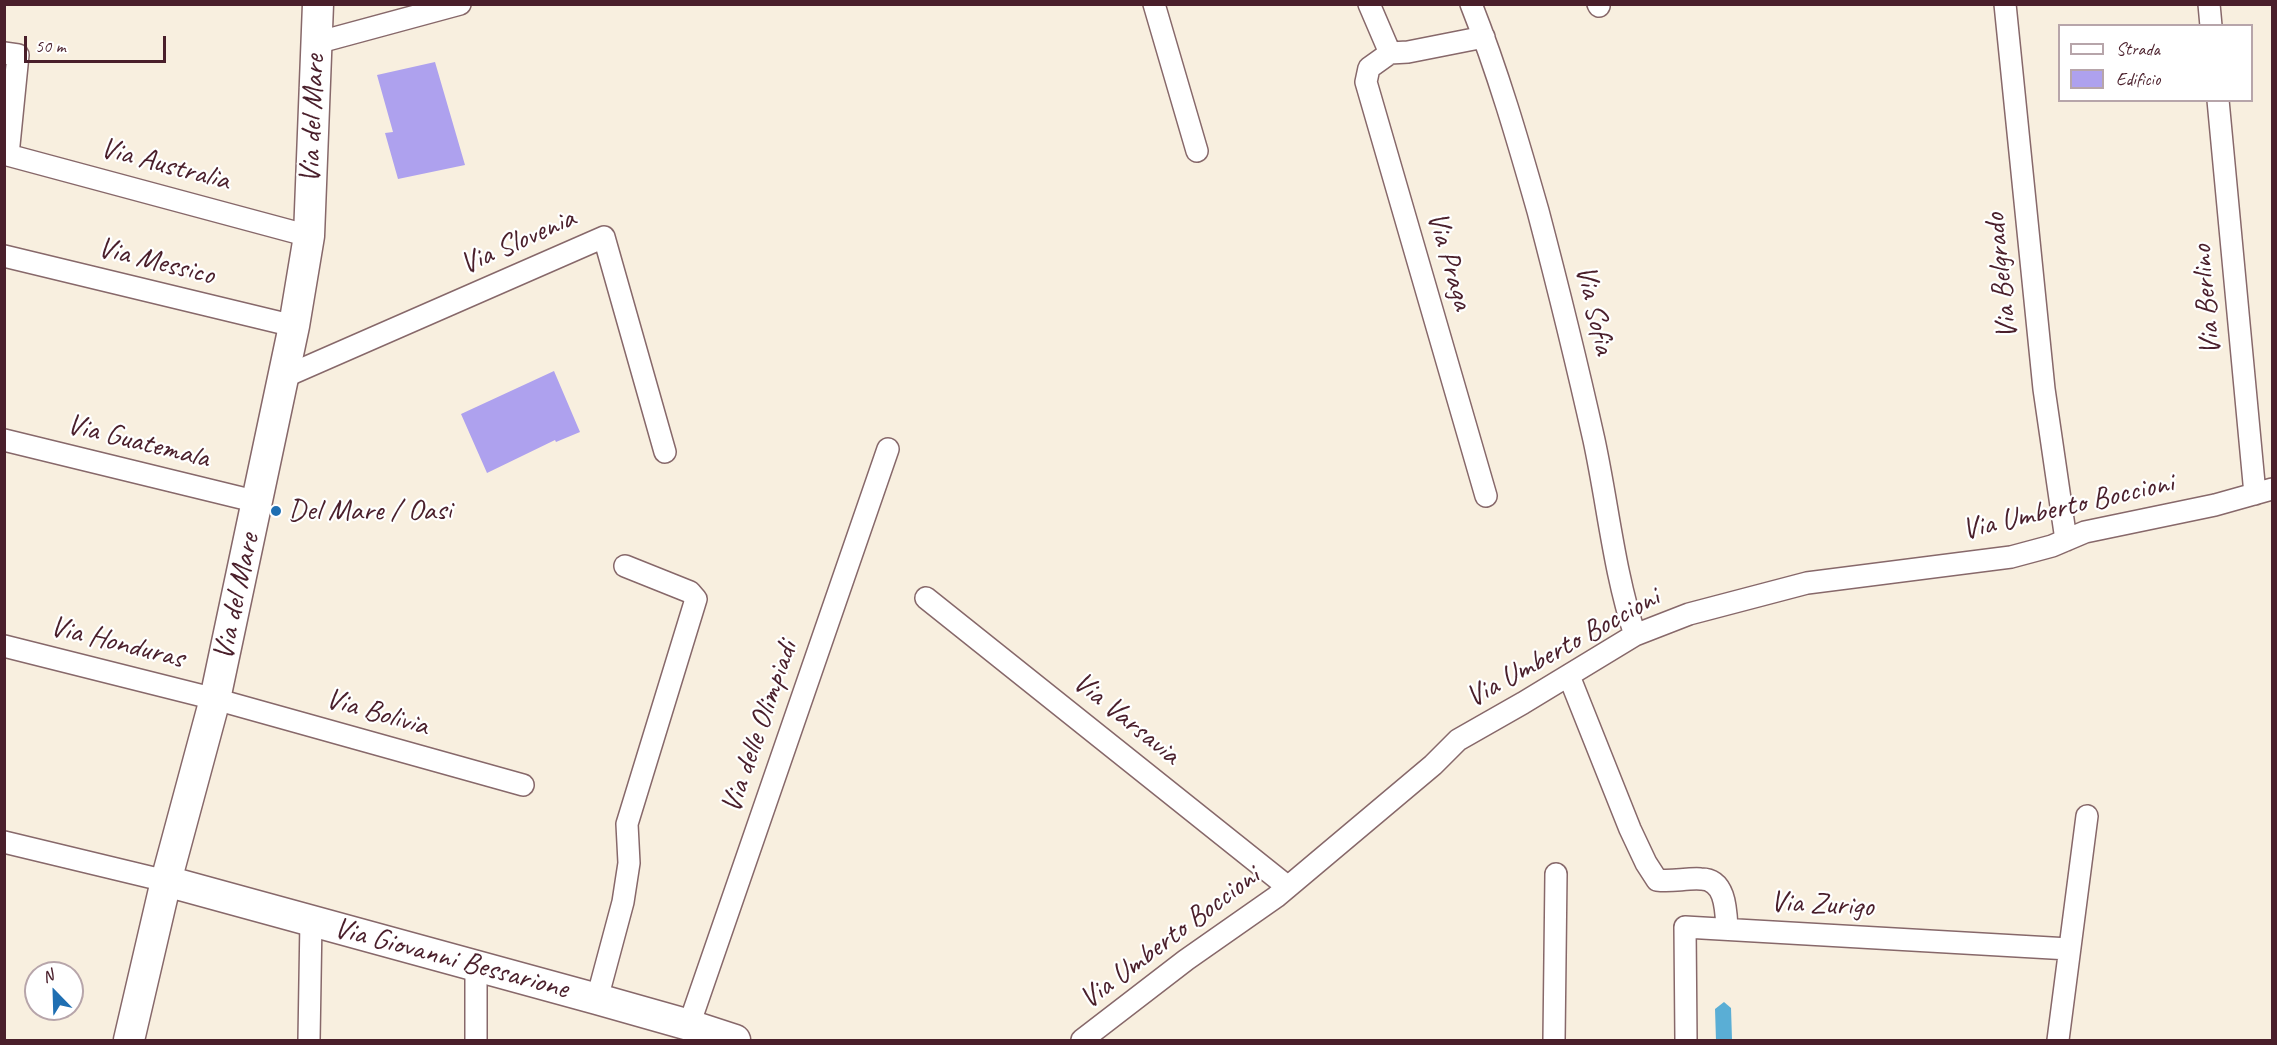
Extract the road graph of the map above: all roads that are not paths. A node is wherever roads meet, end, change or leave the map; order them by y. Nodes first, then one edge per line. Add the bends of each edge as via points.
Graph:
1 (318, 4) edge
2 (460, 4) edge
3 (1154, 4) edge
4 (1369, 4) edge
5 (1471, 4) edge
6 (2005, 4) edge
7 (2209, 4) edge
8 (2211, 24) edge
9 (1484, 37) junction
10 (316, 43) junction
11 (1390, 53) junction
12 (11, 54) edge
13 (2218, 102) edge
14 (1197, 151) dead end
15 (6, 154) edge
16 (309, 236) junction
17 (4, 256) edge
18 (294, 326) junction
19 (284, 377) junction
20 (4, 440) edge
21 (888, 448) dead end
22 (665, 452) dead end
23 (2264, 491) edge
24 (1486, 496) dead end
25 (258, 502) junction
26 (2066, 540) junction
27 (625, 567) dead end
28 (926, 598) dead end
29 (1635, 635) junction
30 (4, 646) edge
31 (1569, 676) junction
32 (215, 699) junction
33 (523, 785) dead end
34 (2087, 816) dead end
35 (4, 842) edge
36 (1556, 874) dead end
37 (166, 882) junction
38 (1288, 886) junction
39 (311, 920) junction
40 (1727, 929) junction
41 (2069, 949) junction
42 (477, 966) junction
43 (597, 999) junction
44 (689, 1025) junction
45 (129, 1041) edge
46 (309, 1041) edge
47 (476, 1041) edge
48 (735, 1041) edge
49 (1082, 1041) edge
50 (1554, 1041) edge
51 (1686, 1041) edge
52 (2058, 1041) edge

1 - 10 street, Via del Mare
2 - 10 street
3 - 14 street
4 - 11 street
5 - 9 street, Via Sofia
6 - 26 street, Via Belgrado via 2044,389
7 - 8 street
9 - 11 street
9 - 29 street, Via Sofia via 1515,128 1554,272 1594,441 1624,603
10 - 16 street, Via del Mare
11 - 24 street, Via Praga via 1369,68 1366,82
12 - 15 street
13 - 23 street, Via Berlino
15 - 16 street, Via Australia
16 - 18 street, Via del Mare
17 - 18 street, Via Messico
18 - 19 street, Via del Mare
19 - 22 street, Via Slovenia via 604,237
19 - 25 street, Via del Mare
20 - 25 street, Via Guatemala
21 - 44 street, Via delle Olimpiadi
23 - 26 street, Via Umberto Boccioni via 2085,532
25 - 32 street, Via del Mare
26 - 29 street, Via Umberto Boccioni via 2011,557 1807,583 1689,614
27 - 43 street via 690,592 696,598 627,824 623,902
28 - 38 street, Via Varsavia
29 - 31 street, Via Umberto Boccioni
30 - 32 street, Via Honduras
31 - 38 street, Via Umberto Boccioni via 1458,740
31 - 40 street via 1646,863 1657,880 1703,878 1717,886 1725,902
32 - 33 street, Via Bolivia
32 - 37 street, Via del Mare
34 - 41 street
35 - 37 street
36 - 50 street
37 - 39 street, Via Giovanni Bessarione
37 - 45 street, Via del Mare
38 - 49 street, Via Umberto Boccioni
39 - 42 street, Via Giovanni Bessarione
39 - 46 street
40 - 41 street, Via Zurigo
40 - 51 street, Via Zurigo via 1685,927
41 - 52 street
42 - 43 street, Via Giovanni Bessarione
42 - 47 street
43 - 44 street, Via Giovanni Bessarione
44 - 48 street, Via Giovanni Bessarione

